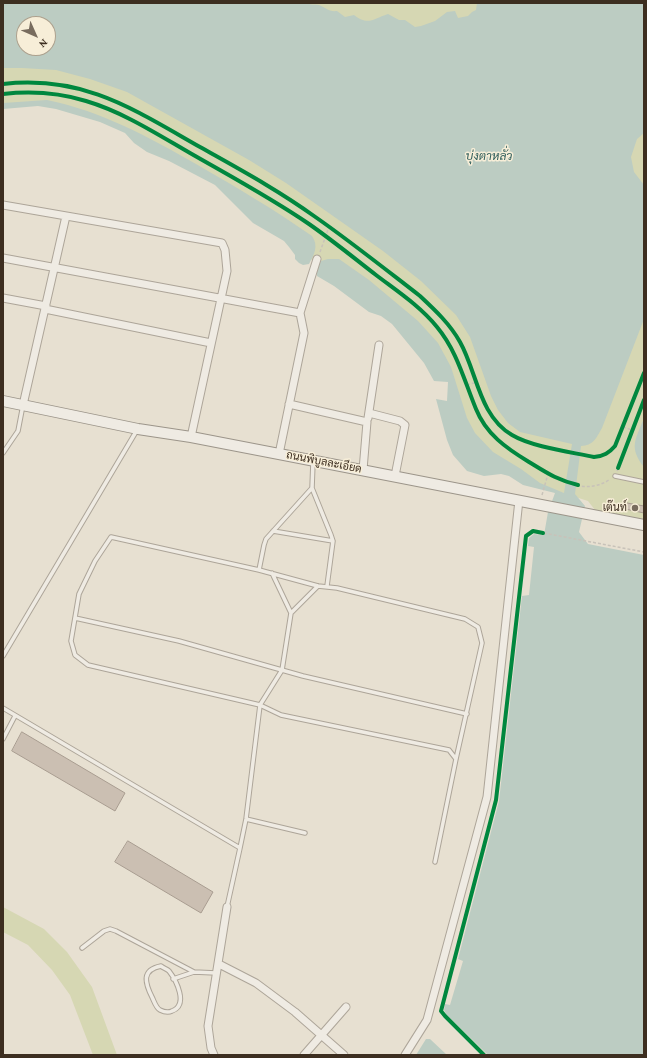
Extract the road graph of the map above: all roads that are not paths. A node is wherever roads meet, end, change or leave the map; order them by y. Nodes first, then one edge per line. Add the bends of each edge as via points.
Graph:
1 (3, 204) edge
2 (66, 216) junction
3 (3, 258) edge
4 (317, 259) road end
5 (54, 268) junction
6 (3, 298) edge
7 (220, 298) junction
8 (46, 307) junction
9 (300, 313) junction
10 (211, 343) junction
11 (379, 345) dead end
12 (3, 401) edge
13 (289, 404) junction
14 (23, 405) junction
15 (369, 413) junction
16 (367, 422) junction
17 (138, 429) junction
18 (191, 437) junction
19 (3, 453) edge
20 (279, 454) junction
21 (313, 460) junction
22 (363, 470) junction
23 (395, 476) junction
24 (615, 476) road end
25 (644, 482) edge
26 (312, 488) junction
27 (519, 500) junction
28 (644, 524) edge
29 (274, 531) junction
30 (332, 541) junction
31 (259, 570) junction
32 (272, 573) junction
33 (318, 586) junction
34 (327, 586) junction
35 (291, 613) junction
36 (75, 618) junction
37 (3, 656) edge
38 (282, 670) junction
39 (260, 705) junction
40 (3, 709) edge
41 (467, 714) junction
42 (15, 716) junction
43 (3, 739) edge
44 (456, 759) junction
45 (246, 820) junction
46 (305, 833) dead end
47 (240, 848) junction
48 (435, 862) dead end
49 (227, 907) joint
50 (82, 948) dead end
51 (219, 964) junction
52 (194, 972) junction
53 (217, 973) junction
54 (173, 979) junction
55 (346, 1007) dead end
56 (321, 1035) junction
57 (214, 1055) edge
58 (304, 1055) edge
59 (344, 1055) edge
60 (405, 1055) edge

1 - 2 street
2 - 5 street
2 - 7 street via 222,243 227,271
3 - 5 street
4 - 9 street
5 - 7 street
5 - 8 street
6 - 8 street
7 - 9 street
7 - 10 street
8 - 10 street
8 - 14 street
9 - 13 street via 304,333
10 - 18 street
11 - 15 street
12 - 14 street, ถนนพิบูลละเอียด
13 - 16 street
13 - 20 street
14 - 17 street, ถนนพิบูลละเอียด
14 - 19 lane via 18,430
15 - 16 street
15 - 23 street via 400,421 405,425
16 - 22 street
17 - 18 street, ถนนพิบูลละเอียด
17 - 37 lane
18 - 20 street, ถนนพิบูลละเอียด
20 - 21 street, ถนนพิบูลละเอียด
21 - 22 street, ถนนพิบูลละเอียด
21 - 26 lane
22 - 23 street, ถนนพิบูลละเอียด
23 - 27 street, ถนนพิบูลละเอียด
24 - 25 lane
26 - 29 lane
26 - 30 lane
27 - 28 street, ถนนพิบูลละเอียด
27 - 60 street via 487,797 427,1020
29 - 30 lane
29 - 31 lane via 266,539
30 - 34 lane
31 - 32 lane
31 - 36 lane via 111,538 79,594
32 - 33 lane
32 - 35 lane
33 - 34 lane
33 - 35 lane
34 - 41 lane via 465,619 478,627 482,643
35 - 38 lane
36 - 38 lane via 179,641
36 - 39 lane via 71,641 75,655 88,665
38 - 39 lane
38 - 41 lane
39 - 44 lane via 281,715 450,750
39 - 45 lane
40 - 42 lane
41 - 44 lane
42 - 43 lane
42 - 47 lane
44 - 48 lane
45 - 46 lane
45 - 47 lane
47 - 49 lane
49 - 51 street
50 - 52 lane via 110,929
51 - 53 street
51 - 56 street via 256,983
52 - 53 lane
52 - 54 lane
53 - 57 street via 208,1026
54 - 54 lane via 168,970 161,966 150,970 147,975 147,986 158,1009 166,1012 172,1012 180,1004 180,993
55 - 56 street
56 - 58 street
56 - 59 street

